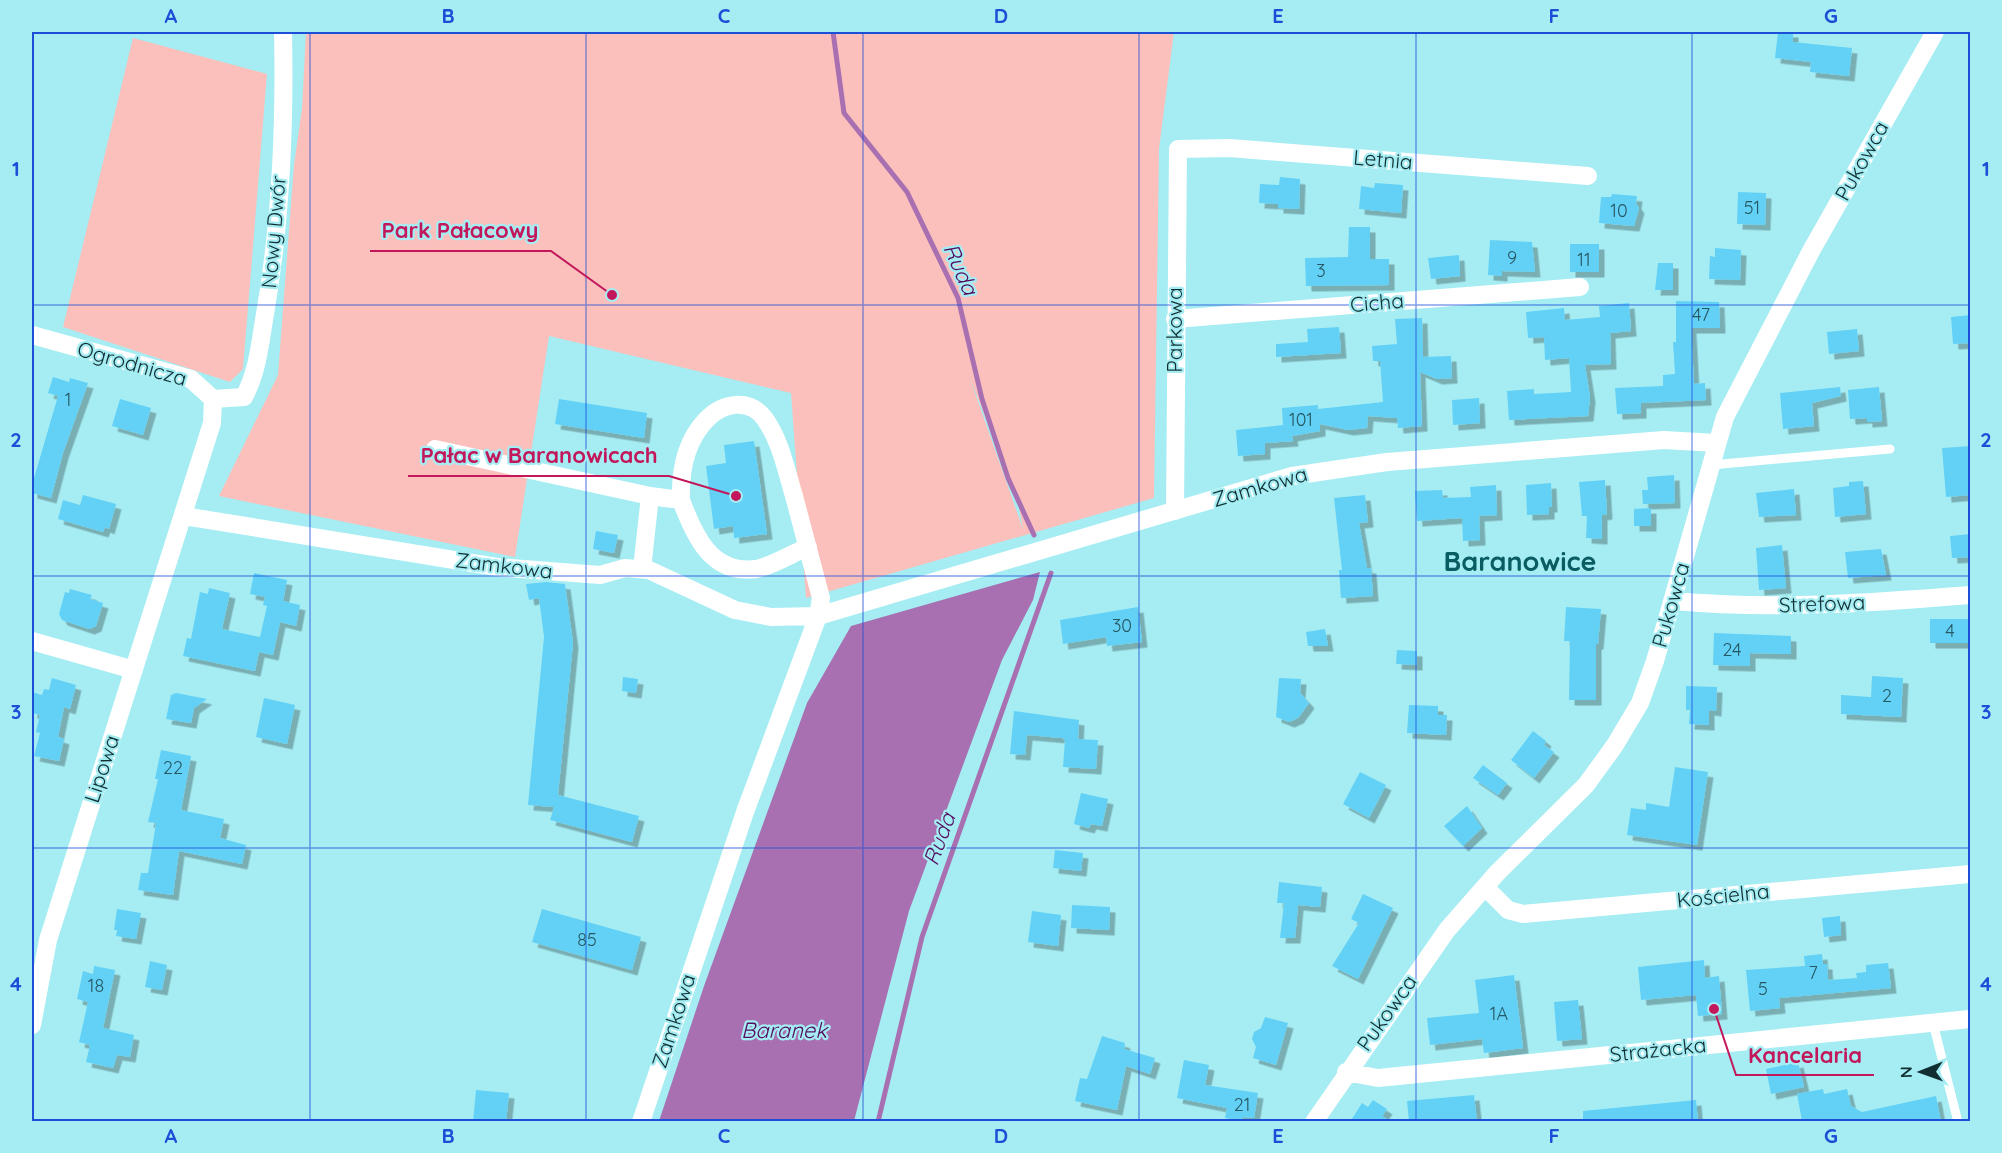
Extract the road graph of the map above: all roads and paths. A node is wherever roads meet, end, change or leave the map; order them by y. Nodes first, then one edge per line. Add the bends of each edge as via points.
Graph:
1 (283, 32) edge
2 (1935, 32) edge
3 (1178, 149) joint
4 (1588, 176) dead end
5 (1580, 287) dead end
6 (1175, 319) junction
7 (32, 335) edge
8 (213, 399) junction
9 (1716, 443) junction
10 (435, 449) dead end
11 (1890, 449) dead end
12 (1711, 465) junction
13 (650, 496) junction
14 (681, 500) junction
15 (1175, 511) junction
16 (184, 516) junction
17 (808, 547) junction
18 (642, 569) junction
19 (1971, 595) edge
20 (1673, 601) junction
21 (818, 616) junction
22 (32, 641) edge
23 (134, 670) junction
24 (1971, 874) edge
25 (1485, 887) junction
26 (1971, 1019) edge
27 (1933, 1023) junction
28 (32, 1025) edge
29 (1346, 1072) junction
30 (641, 1122) edge
31 (1314, 1122) edge
32 (1958, 1122) edge

1 - 8 street, Nowy Dwór via 284,91 274,261 255,376 244,398
2 - 9 street, Pukowca via 1774,319
3 - 4 street, Letnia via 1229,148
3 - 6 street, Parkowa
5 - 6 street, Cicha
6 - 15 street, Parkowa
7 - 8 street, Ogrodnicza via 191,379
8 - 16 street, Ogrodnicza via 212,423
9 - 12 street, Pukowca
9 - 15 street, Zamkowa via 1664,440 1340,467 1292,476
10 - 13 street
11 - 12 lane
12 - 20 street, Pukowca
13 - 14 street
13 - 18 street
14 - 17 street via 709,557 735,568 758,569
14 - 17 street via 680,471 701,424 714,411 729,404 742,404 764,417 780,447
15 - 21 street, Zamkowa
16 - 18 street, Zamkowa via 497,567 589,574
16 - 23 street, Lipowa
17 - 21 street via 821,598
18 - 21 street, Zamkowa via 735,610 771,616
19 - 20 street, Strefowa via 1859,604 1734,606
20 - 25 street, Pukowca via 1640,703 1615,745 1586,785
21 - 30 street, Zamkowa via 745,812
22 - 23 street
23 - 28 street, Lipowa via 48,940
24 - 25 street, Kościelna via 1523,914 1508,909
25 - 29 street, Pukowca via 1447,930
26 - 27 street, Strażacka
27 - 29 street, Strażacka via 1378,1078
27 - 32 lane
29 - 31 street, Pukowca

